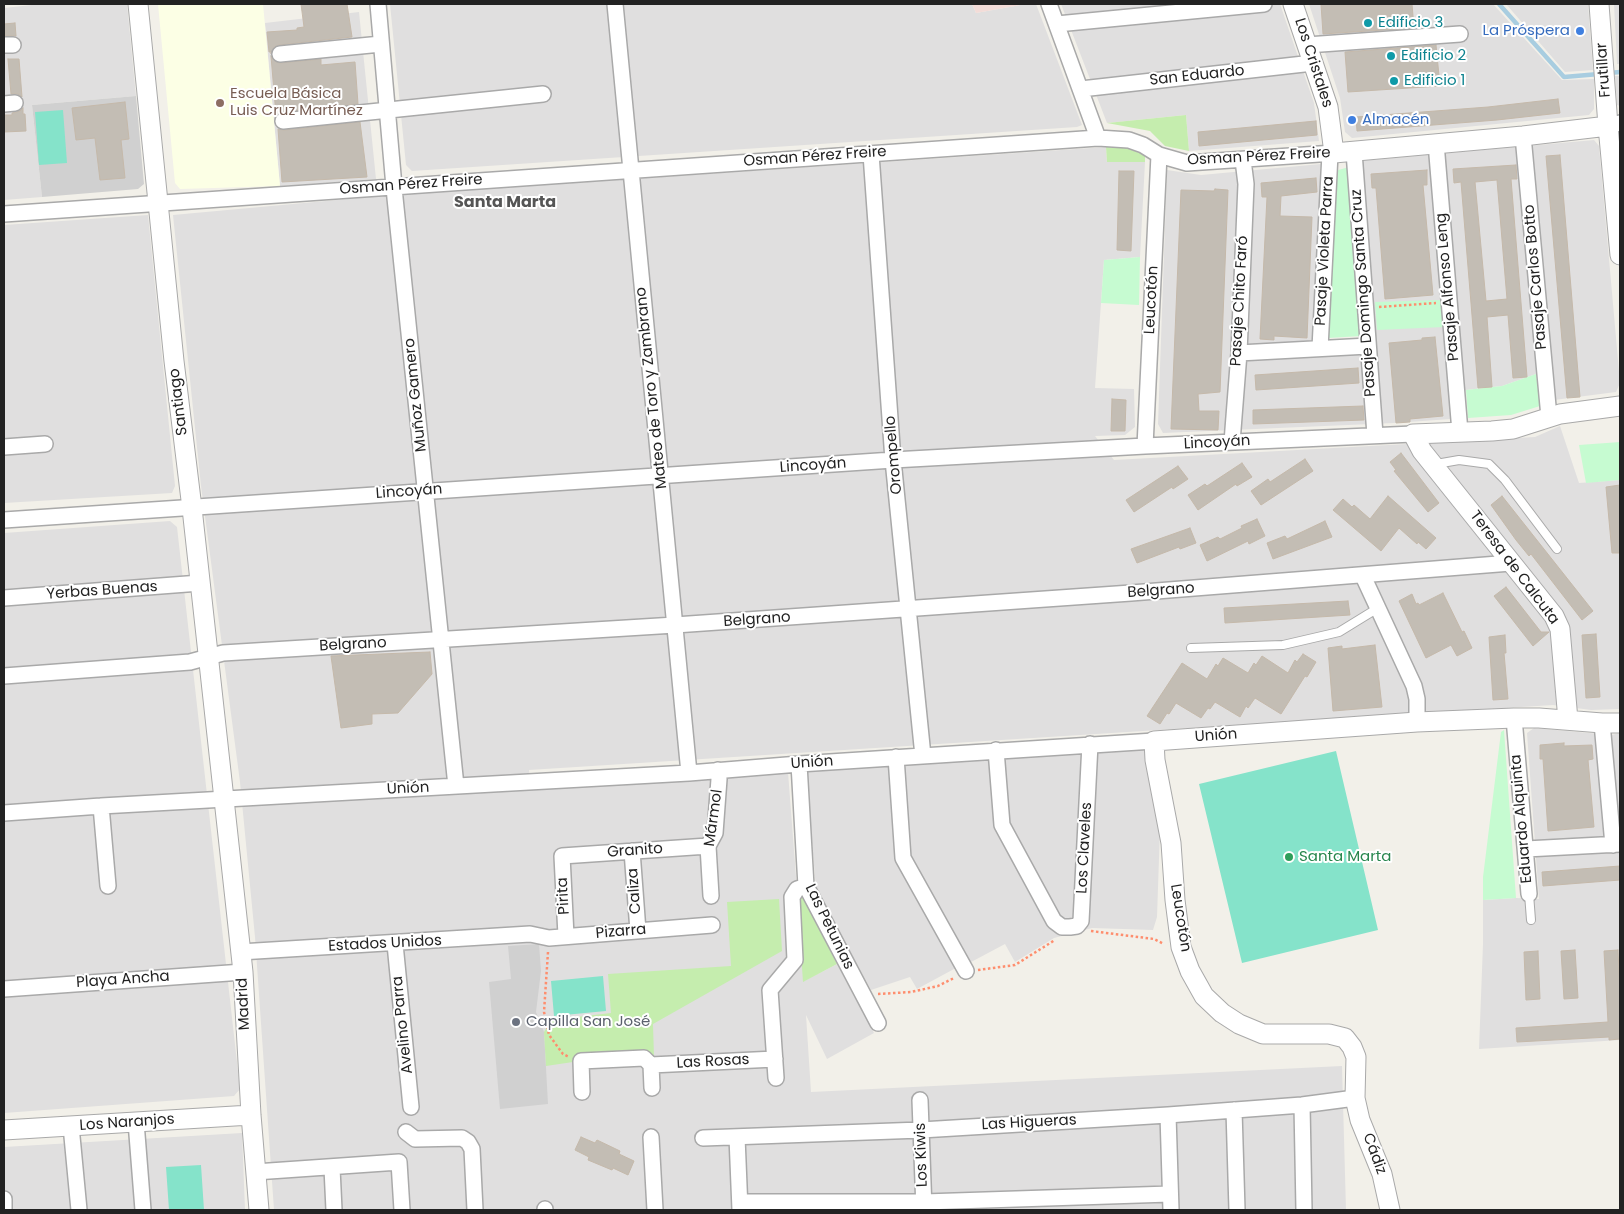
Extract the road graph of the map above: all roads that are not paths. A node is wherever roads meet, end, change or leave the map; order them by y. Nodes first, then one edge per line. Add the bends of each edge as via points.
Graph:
1 (138, 4) edge
2 (378, 4) edge
3 (615, 4) edge
4 (1050, 4) edge
5 (1264, 4) edge
6 (1293, 4) edge
7 (1599, 4) edge
8 (1056, 24) junction
9 (1460, 34) dead end
10 (381, 44) junction
11 (1307, 45) junction
12 (280, 54) dead end
13 (1313, 63) junction
14 (1081, 89) junction
15 (543, 94) dead end
16 (387, 109) junction
17 (283, 121) dead end
18 (1614, 124) edge
19 (1523, 136) junction
20 (1098, 138) junction
21 (1436, 143) junction
22 (1354, 152) junction
23 (871, 154) junction
24 (1332, 154) junction
25 (1159, 155) junction
26 (1243, 160) junction
27 (631, 170) junction
28 (394, 186) junction
29 (1618, 198) edge
30 (159, 202) junction
31 (4, 214) edge
32 (1620, 255) edge
33 (1368, 346) junction
34 (1320, 348) junction
35 (1239, 352) junction
36 (1620, 406) edge
37 (1549, 417) junction
38 (1460, 432) junction
39 (1413, 434) junction
40 (1375, 435) junction
41 (1232, 442) junction
42 (45, 444) dead end
43 (1144, 446) junction
44 (4, 447) edge
45 (893, 460) junction
46 (1434, 465) junction
47 (660, 477) junction
48 (426, 491) junction
49 (192, 508) junction
50 (4, 520) edge
51 (1557, 549) dead end
52 (1511, 563) junction
53 (1363, 576) junction
54 (200, 583) junction
55 (4, 598) edge
56 (1378, 608) junction
57 (909, 609) junction
58 (675, 626) junction
59 (441, 639) junction
60 (1192, 648) dead end
61 (207, 656) junction
62 (4, 676) edge
63 (1514, 718) junction
64 (1568, 720) junction
65 (1417, 722) junction
66 (1611, 723) edge
67 (1154, 741) junction
68 (1090, 744) junction
69 (996, 750) junction
70 (923, 756) junction
71 (896, 757) junction
72 (799, 764) junction
73 (718, 770) junction
74 (689, 773) junction
75 (456, 786) junction
76 (224, 799) junction
77 (101, 806) junction
78 (4, 813) edge
79 (1617, 844) edge
80 (708, 846) junction
81 (1526, 849) junction
82 (632, 851) junction
83 (562, 856) joint
84 (108, 886) dead end
85 (806, 886) junction
86 (1529, 894) joint
87 (711, 896) dead end
88 (1531, 920) dead end
89 (712, 924) dead end
90 (638, 931) junction
91 (530, 934) joint
92 (566, 936) junction
93 (395, 944) junction
94 (240, 952) junction
95 (966, 971) road end
96 (243, 972) junction
97 (4, 989) edge
98 (878, 1023) dead end
99 (775, 1058) junction
100 (651, 1065) junction
101 (776, 1078) dead end
102 (652, 1088) dead end
103 (582, 1092) dead end
104 (1355, 1098) junction
105 (920, 1100) dead end
106 (1302, 1105) junction
107 (411, 1107) dead end
108 (1234, 1110) junction
109 (251, 1115) junction
110 (1168, 1115) junction
111 (136, 1122) junction
112 (71, 1126) junction
113 (4, 1130) edge
114 (921, 1130) junction
115 (406, 1132) dead end
116 (737, 1136) junction
117 (651, 1137) dead end
118 (703, 1138) dead end
119 (332, 1168) junction
120 (256, 1172) junction
121 (1170, 1194) junction
122 (4, 1199) edge
123 (740, 1206) edge
124 (924, 1206) edge
125 (4, 1210) edge
126 (78, 1210) edge
127 (143, 1210) edge
128 (258, 1210) edge
129 (334, 1210) edge
130 (402, 1210) edge
131 (475, 1210) edge
132 (655, 1210) edge
133 (1171, 1210) edge
134 (1237, 1210) edge
135 (1304, 1210) edge
136 (1390, 1210) edge

1 - 30 street, Santiago
2 - 10 street, Muñoz Gamero
3 - 27 street, Mateo de Toro y Zambrano
4 - 8 street
5 - 8 street
6 - 11 street, Los Cristales
7 - 18 street, Frutillar via 1604,82
8 - 14 street
9 - 11 street
10 - 12 street
10 - 16 street, Muñoz Gamero
11 - 13 street, Los Cristales
13 - 14 street, San Eduardo
13 - 24 street, Los Cristales via 1328,107
14 - 20 street
15 - 16 street
16 - 17 street
16 - 28 street, Muñoz Gamero
18 - 19 street, Osman Pérez Freire
18 - 29 street, Frutillar
19 - 21 street, Osman Pérez Freire
19 - 37 street, Pasaje Carlos Botto
20 - 23 street, Osman Pérez Freire
20 - 25 street, Osman Pérez Freire via 1128,140
21 - 22 street, Osman Pérez Freire
21 - 38 street, Pasaje Alfonso Leng
22 - 24 street, Osman Pérez Freire
22 - 33 street, Pasaje Domingo Santa Cruz
23 - 27 street, Osman Pérez Freire
23 - 45 street, Orompello
24 - 26 street, Osman Pérez Freire
24 - 34 street, Pasaje Violeta Parra
25 - 26 street, Osman Pérez Freire via 1187,163
25 - 43 street, Leucotón
26 - 35 street, Pasaje Chito Faró via 1246,184
27 - 28 street, Osman Pérez Freire
27 - 47 street, Mateo de Toro y Zambrano
28 - 30 street, Osman Pérez Freire
28 - 48 street, Muñoz Gamero
29 - 32 street, Frutillar
30 - 31 street, Osman Pérez Freire
30 - 49 street, Santiago
33 - 34 street
33 - 40 street, Pasaje Domingo Santa Cruz
34 - 35 street
35 - 41 street, Pasaje Chito Faró
36 - 37 street, Lincoyán
37 - 38 street, Lincoyán via 1513,429
38 - 39 street, Lincoyán
39 - 40 street, Lincoyán
39 - 46 street, Teresa de Calcuta
40 - 41 street, Lincoyán
41 - 43 street, Lincoyán
42 - 44 street
43 - 45 street, Lincoyán
45 - 47 street, Lincoyán
45 - 57 street, Orompello
46 - 51 lane via 1459,460 1489,464
46 - 52 street, Teresa de Calcuta
47 - 48 street, Lincoyán
47 - 58 street, Mateo de Toro y Zambrano
48 - 49 street, Lincoyán
48 - 59 street, Muñoz Gamero
49 - 50 street, Lincoyán
49 - 54 street, Santiago
52 - 53 street, Belgrano
52 - 64 street, Teresa de Calcuta via 1554,616 1560,629
53 - 56 street
53 - 57 street, Belgrano
54 - 55 street, Yerbas Buenas
54 - 61 street, Santiago
56 - 60 lane via 1339,632 1283,645
56 - 65 street via 1414,686
57 - 58 street, Belgrano
57 - 70 street, Orompello
58 - 59 street, Belgrano
58 - 74 street, Mateo de Toro y Zambrano
59 - 61 street, Belgrano via 223,652
59 - 75 street, Muñoz Gamero
61 - 62 street, Belgrano via 190,662
61 - 76 street, Santiago
63 - 64 street, Unión
63 - 65 street, Unión
63 - 81 street, Eduardo Alquinta
64 - 66 street, Unión
65 - 67 street, Unión
66 - 79 street
67 - 68 street, Unión
67 - 104 street, Leucotón via 1171,844 1181,947 1204,996 1238,1024 1263,1034 1329,1034 1345,1038 1356,1057
68 - 69 street, Unión
68 - 69 street, Los Claveles via 1081,921 1070,927 1062,927 1054,921 1002,825
69 - 70 street, Unión
70 - 71 street, Unión
71 - 72 street, Unión
71 - 95 street via 903,858
72 - 73 street, Unión
72 - 85 street, Las Petunias
73 - 74 street, Unión
73 - 80 street, Mármol via 715,833
74 - 75 street, Unión
75 - 76 street, Unión
76 - 77 street, Unión
76 - 94 street, Madrid
77 - 78 street, Unión
77 - 84 street
79 - 81 street
80 - 82 street, Granito
80 - 87 street, Mármol
81 - 86 street, Eduardo Alquinta
82 - 83 street, Granito
82 - 90 street, Caliza
83 - 92 street, Pirita
85 - 98 street, Las Petunias
85 - 99 street via 798,888 792,897 795,960 770,990
86 - 88 lane, Eduardo Alquinta
89 - 90 street, Pizarra
90 - 92 street, Pizarra
91 - 92 street, Pizarra via 548,938
91 - 93 street, Estados Unidos
93 - 94 street, Estados Unidos
93 - 107 street, Avelino Parra
94 - 96 street, Madrid
96 - 97 street, Playa Ancha
96 - 109 street, Madrid
99 - 100 street, Las Rosas
99 - 101 street
100 - 102 street
100 - 103 street, Las Rosas via 644,1058 581,1062
104 - 106 street, Las Higueras
104 - 136 street, Cádiz via 1360,1120 1382,1174
105 - 114 street, Los Kiwis
106 - 108 street, Las Higueras
106 - 135 street
108 - 110 street, Las Higueras
108 - 134 street
109 - 111 street, Los Naranjos
109 - 120 street, Madrid
110 - 114 street, Las Higueras
110 - 121 street
111 - 112 street, Los Naranjos
111 - 127 street
112 - 113 street, Los Naranjos
112 - 126 street
114 - 116 street, Las Higueras
114 - 124 street, Los Kiwis
115 - 131 street via 415,1139 462,1138 468,1142 472,1149
116 - 118 street, Las Higueras
116 - 123 street
117 - 132 street
119 - 120 street
119 - 129 street
119 - 130 street via 399,1162
120 - 128 street, Madrid
121 - 124 street
121 - 133 street
122 - 125 street
123 - 124 street

